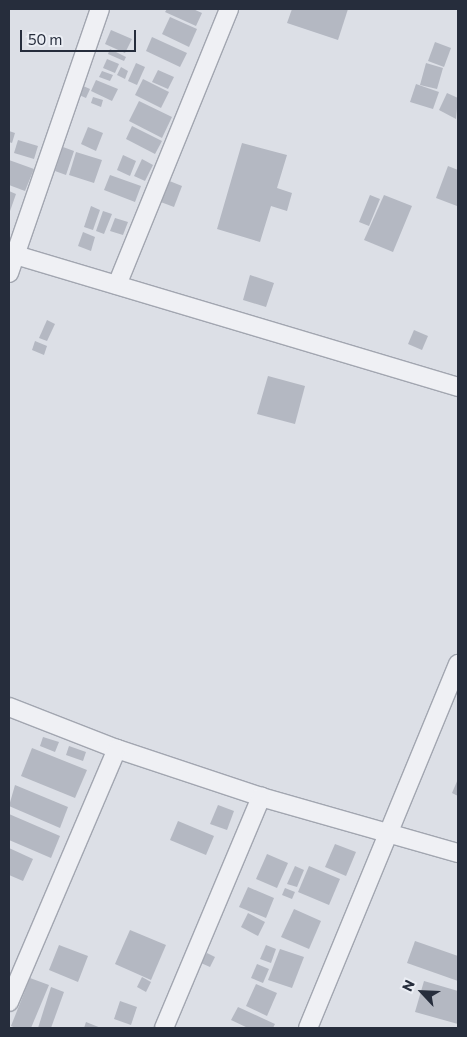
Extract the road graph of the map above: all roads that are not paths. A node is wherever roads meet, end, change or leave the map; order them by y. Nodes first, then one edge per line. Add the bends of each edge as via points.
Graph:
1 (100, 9) edge
2 (229, 9) edge
3 (12, 254) edge
4 (9, 273) edge
5 (118, 285) junction
6 (458, 387) edge
7 (458, 664) edge
8 (9, 707) edge
9 (117, 748) junction
10 (261, 797) junction
11 (391, 833) junction
12 (458, 853) edge
13 (9, 1002) edge
14 (164, 1028) edge
15 (308, 1028) edge

1 - 3 street
2 - 5 street
3 - 4 street
3 - 5 street
5 - 6 street
7 - 11 street
8 - 9 street
9 - 10 street
9 - 13 street
10 - 11 street
10 - 14 street
11 - 12 street
11 - 15 street

